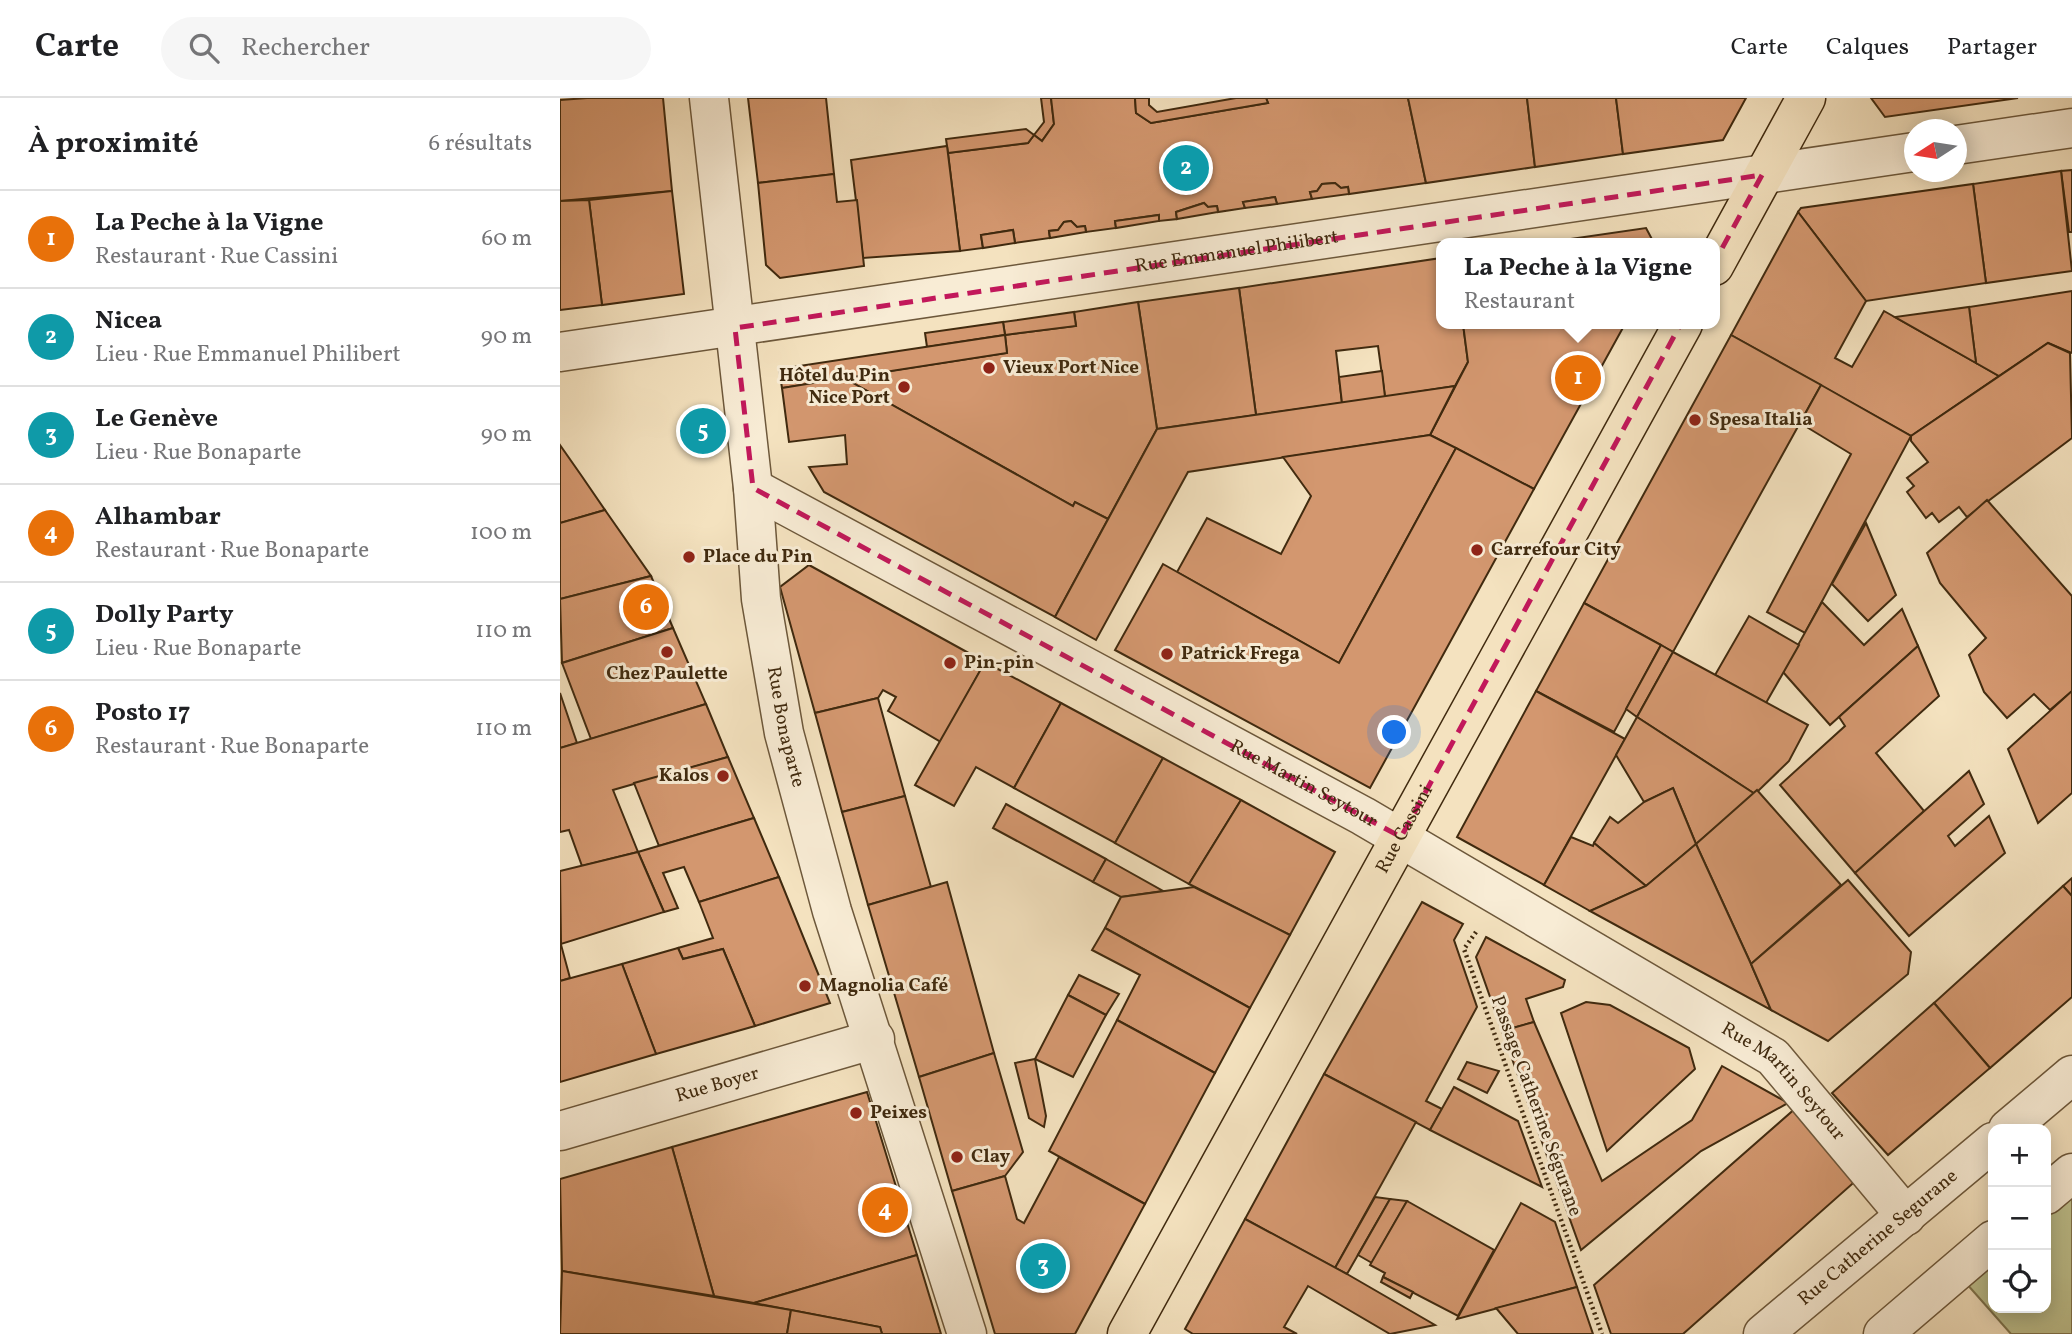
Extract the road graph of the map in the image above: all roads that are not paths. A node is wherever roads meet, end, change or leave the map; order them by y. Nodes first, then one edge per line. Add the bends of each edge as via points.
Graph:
1 (709, 98) edge
2 (1806, 98) edge
3 (2072, 128) edge
4 (1967, 143) edge
5 (1904, 154) edge
6 (1762, 175) junction
7 (1720, 255) edge
8 (736, 328) junction
9 (1680, 329) edge
10 (560, 352) edge
11 (753, 488) junction
12 (1401, 837) junction
13 (875, 1039) junction
14 (2072, 1075) edge
15 (2014, 1124) edge
16 (560, 1131) edge
17 (1988, 1146) edge
18 (2072, 1173) edge
19 (2051, 1191) edge
20 (1906, 1216) junction
21 (1988, 1244) edge
22 (967, 1334) edge
23 (1126, 1334) edge
24 (1763, 1334) edge
25 (1883, 1334) edge

1 - 8 street, Rue Bonaparte
2 - 6 main road
3 - 4 street
5 - 6 street, Rue Emmanuel Philibert
6 - 7 main road
6 - 8 street, Rue Emmanuel Philibert
8 - 10 street, Rue Emmanuel Philibert
8 - 11 street, Rue Bonaparte
9 - 12 main road, Rue Cassini
11 - 12 street, Rue Martin Seytour
11 - 13 street, Rue Bonaparte via 761,598 784,733 832,911
12 - 20 street, Rue Martin Seytour via 1773,1058
12 - 23 main road, Rue Cassini
13 - 16 street, Rue Boyer
13 - 22 street, Rue Bonaparte
14 - 15 street
17 - 20 street, Rue Catherine Segurane
18 - 19 street
20 - 24 street, Rue Catherine Segurane
21 - 25 street

